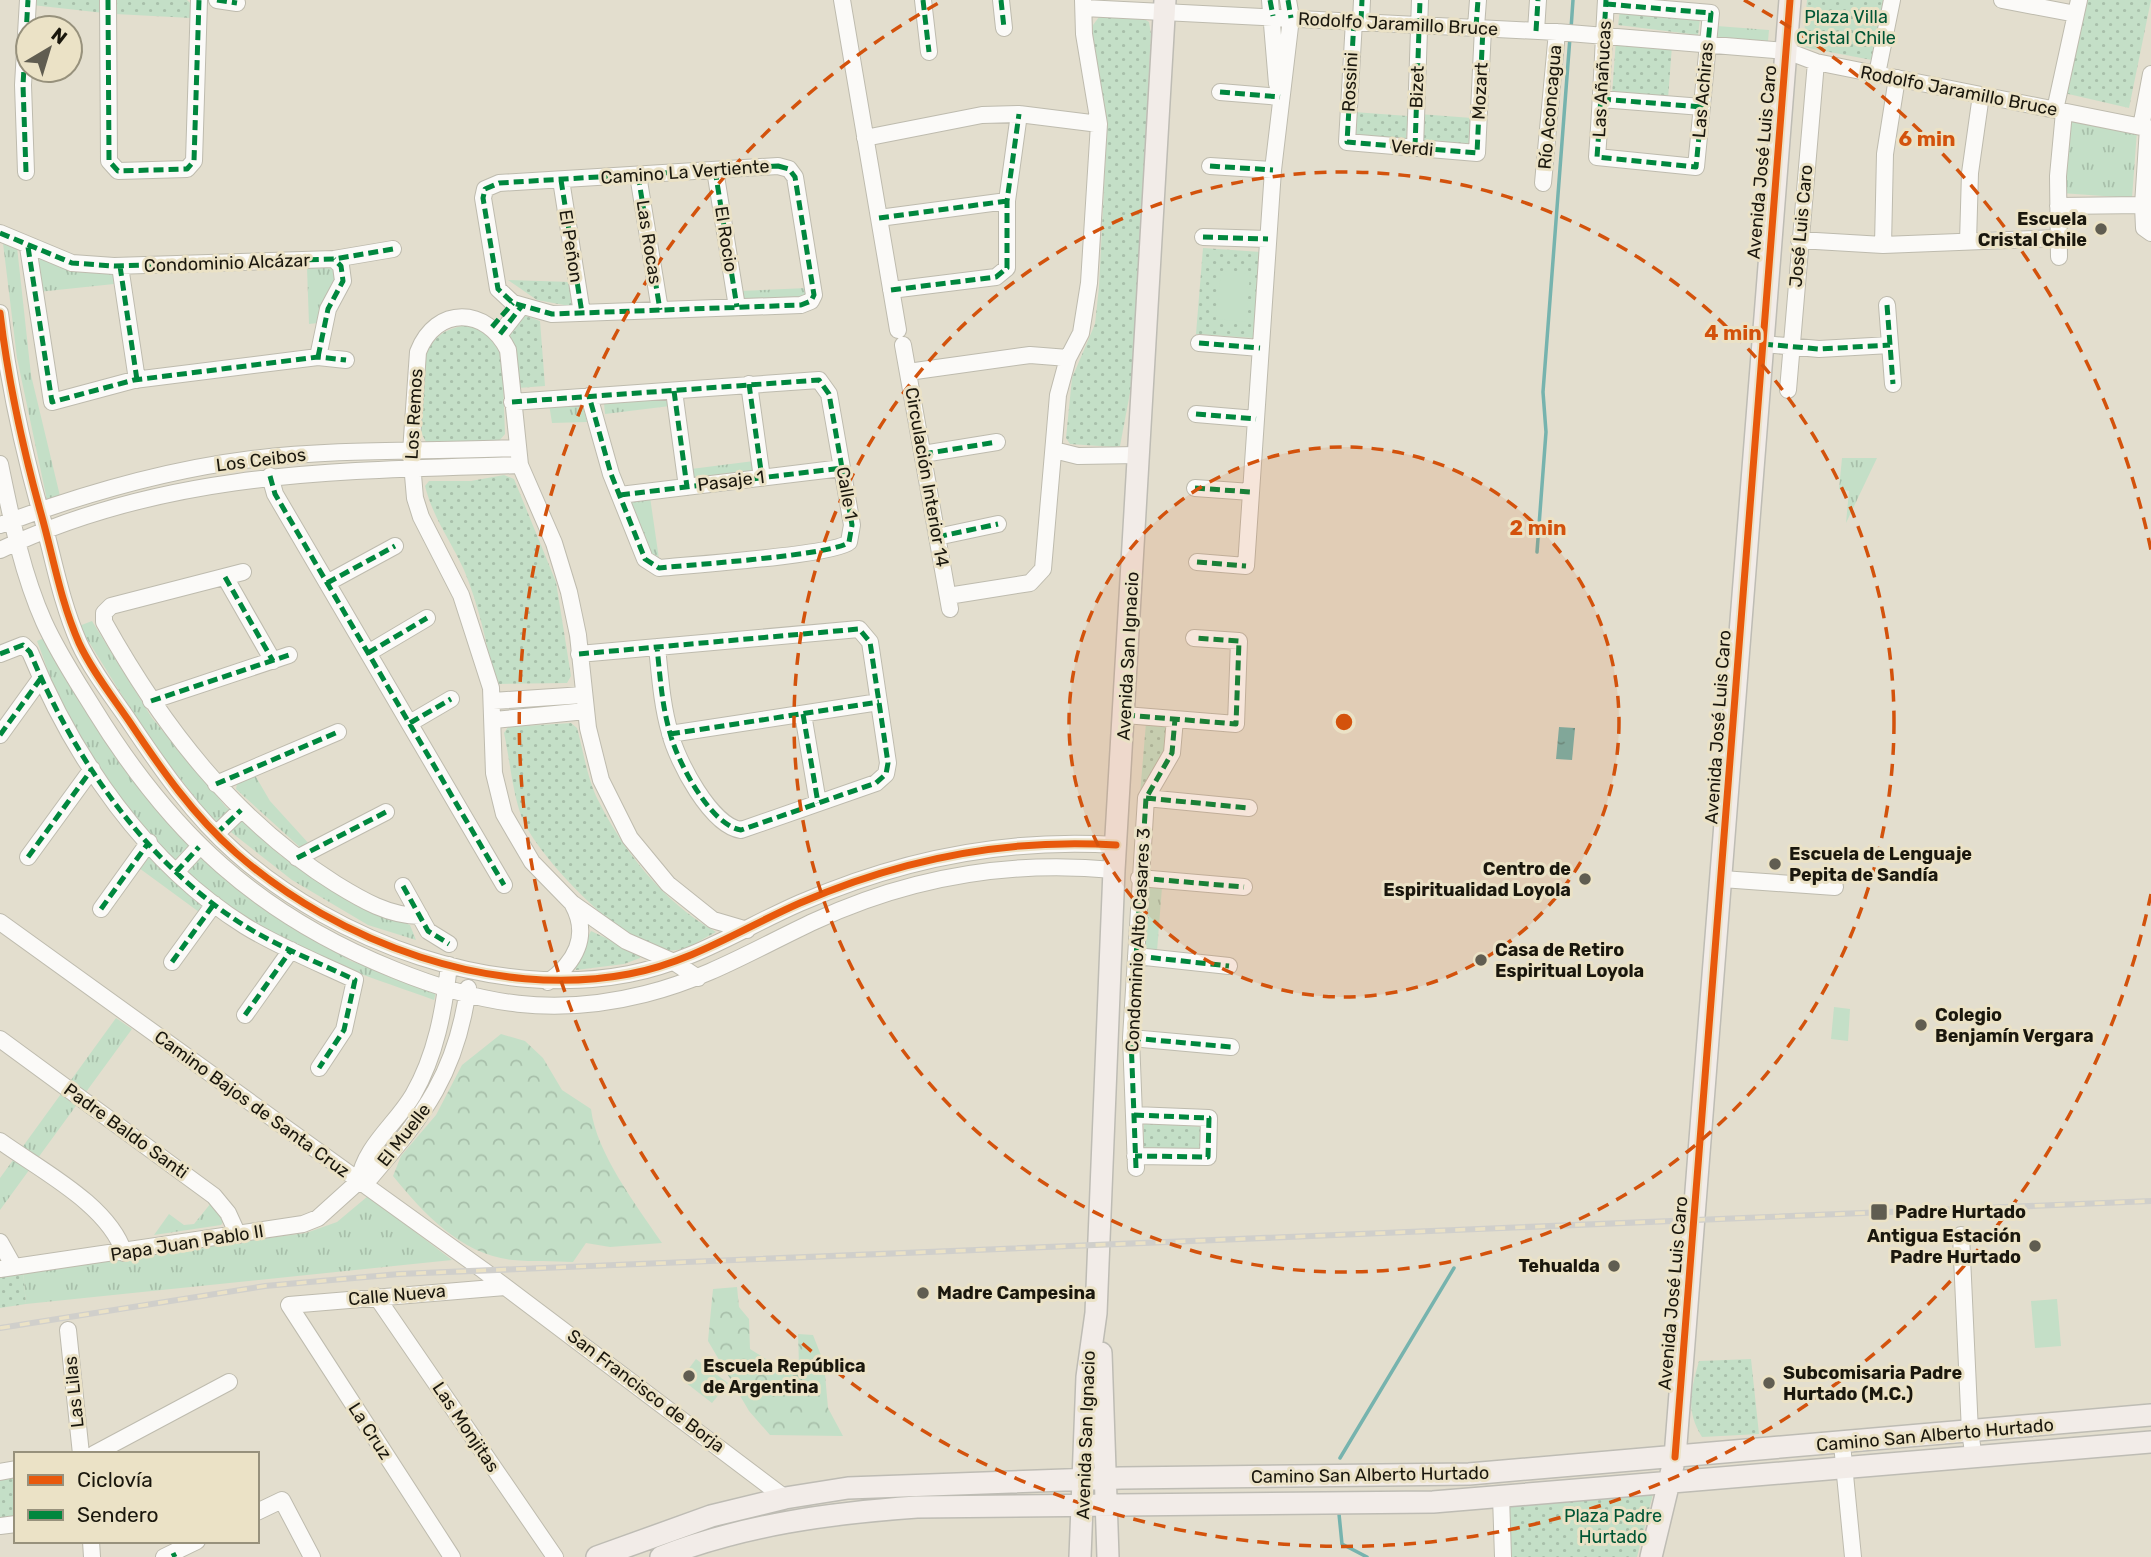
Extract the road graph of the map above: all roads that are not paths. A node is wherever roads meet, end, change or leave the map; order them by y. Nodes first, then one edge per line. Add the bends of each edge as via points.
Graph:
1 (28, 0) edge
2 (108, 0) edge
3 (199, 0) edge
4 (217, 0) edge
5 (842, 0) edge
6 (923, 0) edge
7 (1001, 0) edge
8 (1288, 0) edge
9 (1362, 0) edge
10 (1420, 0) edge
11 (1478, 0) edge
12 (1538, 0) edge
13 (1790, 0) edge
14 (1892, 0) edge
15 (2001, 0) edge
16 (1606, 2) edge
17 (237, 3) dead end
18 (1084, 4) edge
19 (1165, 6) edge
20 (2077, 7) edge
21 (1271, 8) edge
22 (1291, 18) junction
23 (1357, 21) junction
24 (1419, 26) junction
25 (1004, 28) dead end
26 (1480, 28) junction
27 (1536, 31) junction
28 (1557, 32) junction
29 (1604, 35) junction
30 (1708, 43) junction
31 (1787, 51) junction
32 (929, 52) dead end
33 (1816, 62) junction
34 (1877, 74) junction
35 (2151, 74) edge
36 (1897, 78) junction
37 (1220, 92) dead end
38 (1981, 95) junction
39 (1280, 97) junction
40 (1601, 99) junction
41 (1702, 107) junction
42 (2060, 111) junction
43 (1019, 114) junction
44 (1099, 124) junction
45 (2146, 128) edge
46 (865, 138) junction
47 (1347, 142) joint
48 (1415, 148) junction
49 (1477, 153) joint
50 (1210, 166) dead end
51 (1696, 167) joint
52 (715, 170) junction
53 (1273, 170) junction
54 (26, 173) dead end
55 (638, 175) junction
56 (561, 180) junction
57 (1543, 183) dead end
58 (1007, 201) junction
59 (2058, 205) junction
60 (2143, 205) junction
61 (879, 218) junction
62 (2149, 232) edge
63 (0, 233) edge
64 (1203, 237) dead end
65 (2059, 237) junction
66 (1268, 239) junction
67 (1799, 240) junction
68 (1968, 242) junction
69 (1883, 245) junction
70 (28, 247) junction
71 (393, 249) dead end
72 (2059, 257) dead end
73 (334, 259) junction
74 (120, 266) junction
75 (891, 290) junction
76 (517, 305) junction
77 (1887, 305) dead end
78 (737, 307) junction
79 (660, 310) junction
80 (0, 313) edge
81 (582, 313) junction
82 (496, 330) junction
83 (1199, 343) dead end
84 (1763, 344) junction
85 (1890, 345) junction
86 (1791, 346) junction
87 (1261, 348) junction
88 (2, 350) edge
89 (318, 357) junction
90 (1068, 358) junction
91 (346, 360) dead end
92 (908, 373) junction
93 (137, 380) junction
94 (750, 384) junction
95 (1893, 384) dead end
96 (1788, 390) dead end
97 (674, 391) junction
98 (589, 396) junction
99 (512, 402) junction
100 (8, 413) edge
101 (1196, 414) dead end
102 (1256, 419) junction
103 (998, 442) dead end
104 (517, 448) junction
105 (1054, 450) junction
106 (923, 454) junction
107 (1138, 455) junction
108 (411, 460) junction
109 (0, 464) edge
110 (520, 465) junction
111 (202, 467) junction
112 (842, 468) junction
113 (270, 476) junction
114 (762, 478) junction
115 (204, 485) junction
116 (687, 487) junction
117 (1195, 488) dead end
118 (1251, 492) junction
119 (620, 495) junction
120 (40, 509) junction
121 (6, 522) edge
122 (998, 524) dead end
123 (44, 529) junction
124 (937, 537) junction
125 (19, 540) junction
126 (395, 546) dead end
127 (0, 550) edge
128 (1197, 562) dead end
129 (243, 572) dead end
130 (225, 577) junction
131 (327, 583) junction
132 (949, 602) joint
133 (427, 618) dead end
134 (1194, 638) dead end
135 (657, 647) junction
136 (368, 653) junction
137 (0, 654) edge
138 (579, 654) junction
139 (41, 678) junction
140 (450, 699) dead end
141 (151, 701) junction
142 (493, 701) junction
143 (879, 702) junction
144 (584, 703) junction
145 (803, 713) junction
146 (1125, 715) junction
147 (1175, 719) junction
148 (494, 720) junction
149 (410, 723) junction
150 (338, 732) dead end
151 (670, 734) junction
152 (0, 736) edge
153 (92, 769) junction
154 (165, 774) junction
155 (216, 784) junction
156 (147, 787) junction
157 (1146, 798) junction
158 (818, 803) junction
159 (1249, 808) dead end
160 (241, 810) junction
161 (386, 812) dead end
162 (216, 834) junction
163 (149, 842) junction
164 (1116, 845) junction
165 (199, 847) junction
166 (964, 852) junction
167 (28, 857) dead end
168 (297, 858) junction
169 (1114, 870) junction
170 (176, 872) junction
171 (967, 873) junction
172 (871, 876) junction
173 (1139, 878) junction
174 (1722, 878) junction
175 (505, 885) dead end
176 (403, 886) dead end
177 (1244, 887) dead end
178 (1835, 887) dead end
179 (878, 896) junction
180 (572, 903) junction
181 (214, 904) junction
182 (101, 909) dead end
183 (420, 916) junction
184 (0, 922) edge
185 (747, 930) junction
186 (371, 937) junction
187 (449, 944) dead end
188 (291, 950) junction
189 (362, 956) junction
190 (1136, 956) junction
191 (172, 962) dead end
192 (674, 962) junction
193 (449, 965) junction
194 (1229, 966) dead end
195 (470, 972) junction
196 (698, 978) junction
197 (548, 982) junction
198 (446, 991) junction
199 (467, 996) junction
200 (245, 1016) dead end
201 (1130, 1038) junction
202 (0, 1039) edge
203 (1231, 1046) dead end
204 (319, 1068) dead end
205 (1134, 1115) junction
206 (0, 1141) edge
207 (359, 1181) junction
208 (238, 1235) junction
209 (1961, 1236) dead end
210 (0, 1242) edge
211 (124, 1253) junction
212 (7, 1268) edge
213 (505, 1287) junction
214 (376, 1296) junction
215 (289, 1305) joint
216 (68, 1330) dead end
217 (229, 1382) dead end
218 (2151, 1415) edge
219 (2036, 1426) junction
220 (1970, 1432) junction
221 (2151, 1442) edge
222 (1842, 1444) junction
223 (81, 1452) edge
224 (98, 1452) edge
225 (2039, 1452) junction
226 (1675, 1457) junction
227 (1975, 1458) junction
228 (1845, 1470) junction
229 (1093, 1479) junction
230 (1670, 1482) junction
231 (1500, 1496) junction
232 (785, 1498) junction
233 (1082, 1505) junction
234 (1107, 1505) junction
235 (259, 1511) edge
236 (194, 1543) edge
237 (171, 1556) edge
238 (312, 1557) edge
239 (452, 1557) edge
240 (555, 1557) edge
241 (597, 1557) edge
242 (661, 1557) edge
243 (1080, 1557) edge
244 (1108, 1557) edge
245 (1503, 1557) edge
246 (1651, 1557) edge
247 (1853, 1557) edge

1 - 54 street via 23,85
2 - 3 street via 109,161 118,171 187,169 194,161
4 - 17 street
5 - 46 street, Circulación Interior 14
6 - 32 street
7 - 25 street
8 - 22 street
9 - 23 street, Rossini
10 - 24 street, Bizet
11 - 26 street, Mozart
12 - 27 street
13 - 31 main road, Avenida José Luis Caro
14 - 34 street
15 - 20 street
16 - 29 street, Las Añañucas
16 - 30 street, Las Achiras via 1711,13
18 - 19 street, Rodolfo Jaramillo Bruce
18 - 44 street, Rodolfo Jaramillo Bruce
19 - 21 street, Rodolfo Jaramillo Bruce
19 - 107 main road, Avenida San Ignacio
20 - 42 street
21 - 22 street, Rodolfo Jaramillo Bruce
21 - 39 street
22 - 23 street, Rodolfo Jaramillo Bruce
22 - 39 street
23 - 24 street, Rodolfo Jaramillo Bruce
23 - 47 street, Rossini
24 - 26 street, Rodolfo Jaramillo Bruce
24 - 48 street, Bizet
26 - 27 street, Rodolfo Jaramillo Bruce
26 - 49 street, Mozart
27 - 28 street, Rodolfo Jaramillo Bruce
28 - 29 street, Rodolfo Jaramillo Bruce
28 - 57 street, Río Aconcagua
29 - 30 street, Rodolfo Jaramillo Bruce
29 - 40 street, Las Añañucas
30 - 31 street, Rodolfo Jaramillo Bruce
30 - 41 street, Las Achiras
31 - 33 street, Rodolfo Jaramillo Bruce
31 - 84 main road, Avenida José Luis Caro
33 - 34 street, Rodolfo Jaramillo Bruce
33 - 67 street, José Luis Caro
34 - 36 street, Rodolfo Jaramillo Bruce
35 - 45 street
36 - 38 street, Rodolfo Jaramillo Bruce
36 - 69 street via 1885,154
37 - 39 street
38 - 42 street, Rodolfo Jaramillo Bruce
38 - 68 street via 1970,173
39 - 53 street
40 - 41 street
40 - 51 street, Las Añañucas via 1597,158
41 - 51 street, Las Achiras
42 - 45 street, Rodolfo Jaramillo Bruce
42 - 59 street
43 - 44 street
43 - 46 street via 947,120
43 - 58 street
44 - 90 street, Rodolfo Jaramillo Bruce via 1087,306 1081,333
45 - 60 street
46 - 61 street, Circulación Interior 14
47 - 48 street, Verdi
48 - 49 street, Verdi
50 - 53 street
52 - 55 street, Camino La Vertiente
52 - 78 street, El Rocio
52 - 78 street, Camino La Vertiente via 789,169 795,177 814,295 802,306
53 - 66 street
55 - 56 street, Camino La Vertiente
55 - 79 street, Las Rocas
56 - 76 street, Camino La Vertiente via 499,183 485,189 498,289
56 - 81 street, El Peñon
58 - 61 street
58 - 75 street via 1007,268 996,277
59 - 60 street
59 - 65 street
60 - 62 street
61 - 75 street, Circulación Interior 14
63 - 70 street, Condominio Alcázar
64 - 66 street
65 - 68 street
65 - 72 street
66 - 87 street
67 - 69 street
67 - 86 street, José Luis Caro
68 - 69 street
70 - 74 street, Condominio Alcázar via 72,263
70 - 93 street via 52,402
71 - 73 street, Condominio Alcázar
73 - 74 street, Condominio Alcázar
73 - 89 street, Condominio Alcázar via 344,281 328,309
74 - 93 street, Condominio Alcázar
75 - 92 street, Circulación Interior 14
76 - 81 street, Camino La Vertiente via 552,314
76 - 82 street
77 - 85 street
78 - 79 street, Camino La Vertiente
79 - 81 street, Camino La Vertiente
80 - 88 street
82 - 99 street via 508,350
82 - 108 street, Los Remos via 481,320 457,317 437,325 425,337 416,360
83 - 87 street
84 - 86 street
84 - 174 main road, Avenida José Luis Caro
85 - 86 street
85 - 95 street
86 - 96 street, José Luis Caro
87 - 102 street
88 - 100 street
89 - 91 street
89 - 93 street
90 - 92 street via 1030,355
90 - 105 street, Rodolfo Jaramillo Bruce via 1058,395
92 - 106 street, Circulación Interior 14
94 - 97 street, Calle 1
94 - 112 street, Calle 1 via 814,378 823,382 830,394
94 - 114 street
97 - 98 street, Calle 1
97 - 116 street
98 - 99 street, Calle 1
98 - 119 street, Calle 1
99 - 104 street
100 - 120 street
101 - 102 street
102 - 118 street
103 - 106 street
104 - 108 street, Los Ceibos
104 - 110 street
105 - 107 street via 1078,456
105 - 132 street, Rodolfo Jaramillo Bruce via 1043,569 1030,583
106 - 124 street, Circulación Interior 14
107 - 146 main road, Avenida San Ignacio
108 - 110 street, Los Ceibos
108 - 111 street, Los Ceibos via 305,454
108 - 113 street, Los Ceibos
108 - 142 street, Los Remos via 421,517 461,595
109 - 121 street
110 - 138 street via 563,570
111 - 115 street
111 - 120 street, Los Ceibos
112 - 114 street, Pasaje 1
112 - 119 street, Calle 1 via 853,533 846,546 830,549 659,568 645,559
113 - 115 street, Los Ceibos
113 - 131 street via 275,494
114 - 116 street, Pasaje 1
115 - 123 street, Los Ceibos via 124,503
116 - 119 street, Pasaje 1
117 - 118 street
118 - 128 street via 1245,566
120 - 121 street, Los Ceibos
120 - 123 street
121 - 125 street
122 - 124 street
123 - 125 street, Los Ceibos
123 - 154 street via 55,577 80,644
124 - 132 street, Circulación Interior 14
125 - 127 street, Los Ceibos
125 - 156 street via 43,619 61,655
126 - 131 street
129 - 130 street
130 - 141 street via 110,606 104,613 104,622
130 - 141 street via 281,658
131 - 136 street
133 - 136 street
134 - 147 street via 1239,642 1236,724
135 - 138 street
135 - 143 street via 859,629 870,642
135 - 151 street
136 - 149 street
137 - 139 street via 23,645
138 - 144 street
139 - 152 street
139 - 153 street via 59,718
140 - 149 street
141 - 155 street
142 - 144 street
142 - 148 street, Los Remos
143 - 145 street
143 - 158 street via 886,774 876,783
144 - 148 street
144 - 185 street via 601,780 642,855 706,916
145 - 151 street
145 - 158 street
146 - 147 street
146 - 164 main road, Avenida San Ignacio
147 - 157 street, Condominio Alto Casares 3 via 1172,753
148 - 180 street, Los Remos via 494,773 504,814 533,862
149 - 175 street
150 - 155 street
151 - 158 street via 698,791 720,821 732,828 741,830
153 - 163 street via 116,806
153 - 167 street
154 - 156 street
154 - 162 street
155 - 160 street
156 - 165 street
157 - 159 street
157 - 173 street, Condominio Alto Casares 3
160 - 162 street
160 - 168 street
161 - 168 street
162 - 186 street via 278,886
163 - 170 street
163 - 182 street
164 - 166 street via 1037,844
164 - 169 main road, Avenida San Ignacio
165 - 170 street
165 - 189 street via 264,901
166 - 171 street
166 - 172 street
168 - 183 street via 382,909
169 - 171 street via 1044,866
169 - 229 main road, Avenida San Ignacio via 1096,1313 1087,1377
170 - 181 street
171 - 179 street
172 - 179 street
172 - 185 street via 807,900
173 - 177 street
173 - 190 street, Condominio Alto Casares 3
174 - 178 street
174 - 226 main road, Avenida José Luis Caro
176 - 183 street
179 - 196 street
180 - 192 street, Los Remos via 626,941
180 - 197 street via 580,921 579,944 568,964
181 - 188 street
181 - 191 street
183 - 187 street via 433,935
184 - 207 street, Camino Bajos de Santa Cruz
185 - 192 street
186 - 189 street
186 - 193 street
188 - 200 street
188 - 204 street via 355,981 344,1030
189 - 198 street
190 - 194 street
190 - 201 street, Condominio Alto Casares 3
192 - 196 street, Los Remos
192 - 197 street via 607,978
193 - 195 street
193 - 198 street, El Muelle
195 - 197 street
195 - 199 street, El Muelle
196 - 199 street via 641,995 570,1005 507,1004
198 - 199 street
198 - 207 street, El Muelle via 426,1070 403,1111 361,1165
199 - 207 street, El Muelle via 460,1034 439,1088 371,1177
201 - 203 street
201 - 205 street, Condominio Alto Casares 3
202 - 208 street, Padre Baldo Santi via 214,1196
205 - 205 street, Condominio Alto Casares 3 via 1209,1118 1208,1157 1135,1162
206 - 211 street via 102,1215
207 - 208 street, Papa Juan Pablo II via 318,1218
207 - 213 street, Camino Bajos de Santa Cruz
208 - 211 street, Papa Juan Pablo II
209 - 220 street
210 - 212 street
211 - 212 street, Papa Juan Pablo II
213 - 214 street, Calle Nueva
213 - 232 street, San Francisco de Borja
214 - 215 street, Calle Nueva
214 - 240 street, Las Monjitas
215 - 239 street, La Cruz
216 - 223 street, Las Lilas
217 - 224 street
218 - 219 main road, Camino San Alberto Hurtado
219 - 220 main road, Camino San Alberto Hurtado
219 - 225 main road
220 - 222 main road, Camino San Alberto Hurtado
220 - 227 street
221 - 225 main road, Camino San Alberto Hurtado
222 - 226 main road, Camino San Alberto Hurtado
222 - 228 street
225 - 227 main road, Camino San Alberto Hurtado
226 - 229 main road, Camino San Alberto Hurtado via 1433,1476
226 - 230 main road, Avenida José Luis Caro
227 - 228 main road, Camino San Alberto Hurtado
228 - 230 main road, Camino San Alberto Hurtado
228 - 247 street
229 - 232 main road, Camino San Alberto Hurtado via 848,1488
229 - 233 main road, Avenida San Ignacio
229 - 234 main road, Avenida San Ignacio
230 - 231 main road, Camino San Alberto Hurtado
230 - 246 main road, Avenida José Luis Caro
231 - 234 main road, Camino San Alberto Hurtado via 1354,1504
231 - 245 street
232 - 241 main road, Camino San Alberto Hurtado via 666,1530
233 - 234 main road, Camino San Alberto Hurtado
233 - 242 main road, Camino San Alberto Hurtado via 849,1512 755,1529
233 - 243 main road, Avenida San Ignacio
234 - 244 main road, Avenida San Ignacio
235 - 238 street via 282,1500
236 - 237 street

